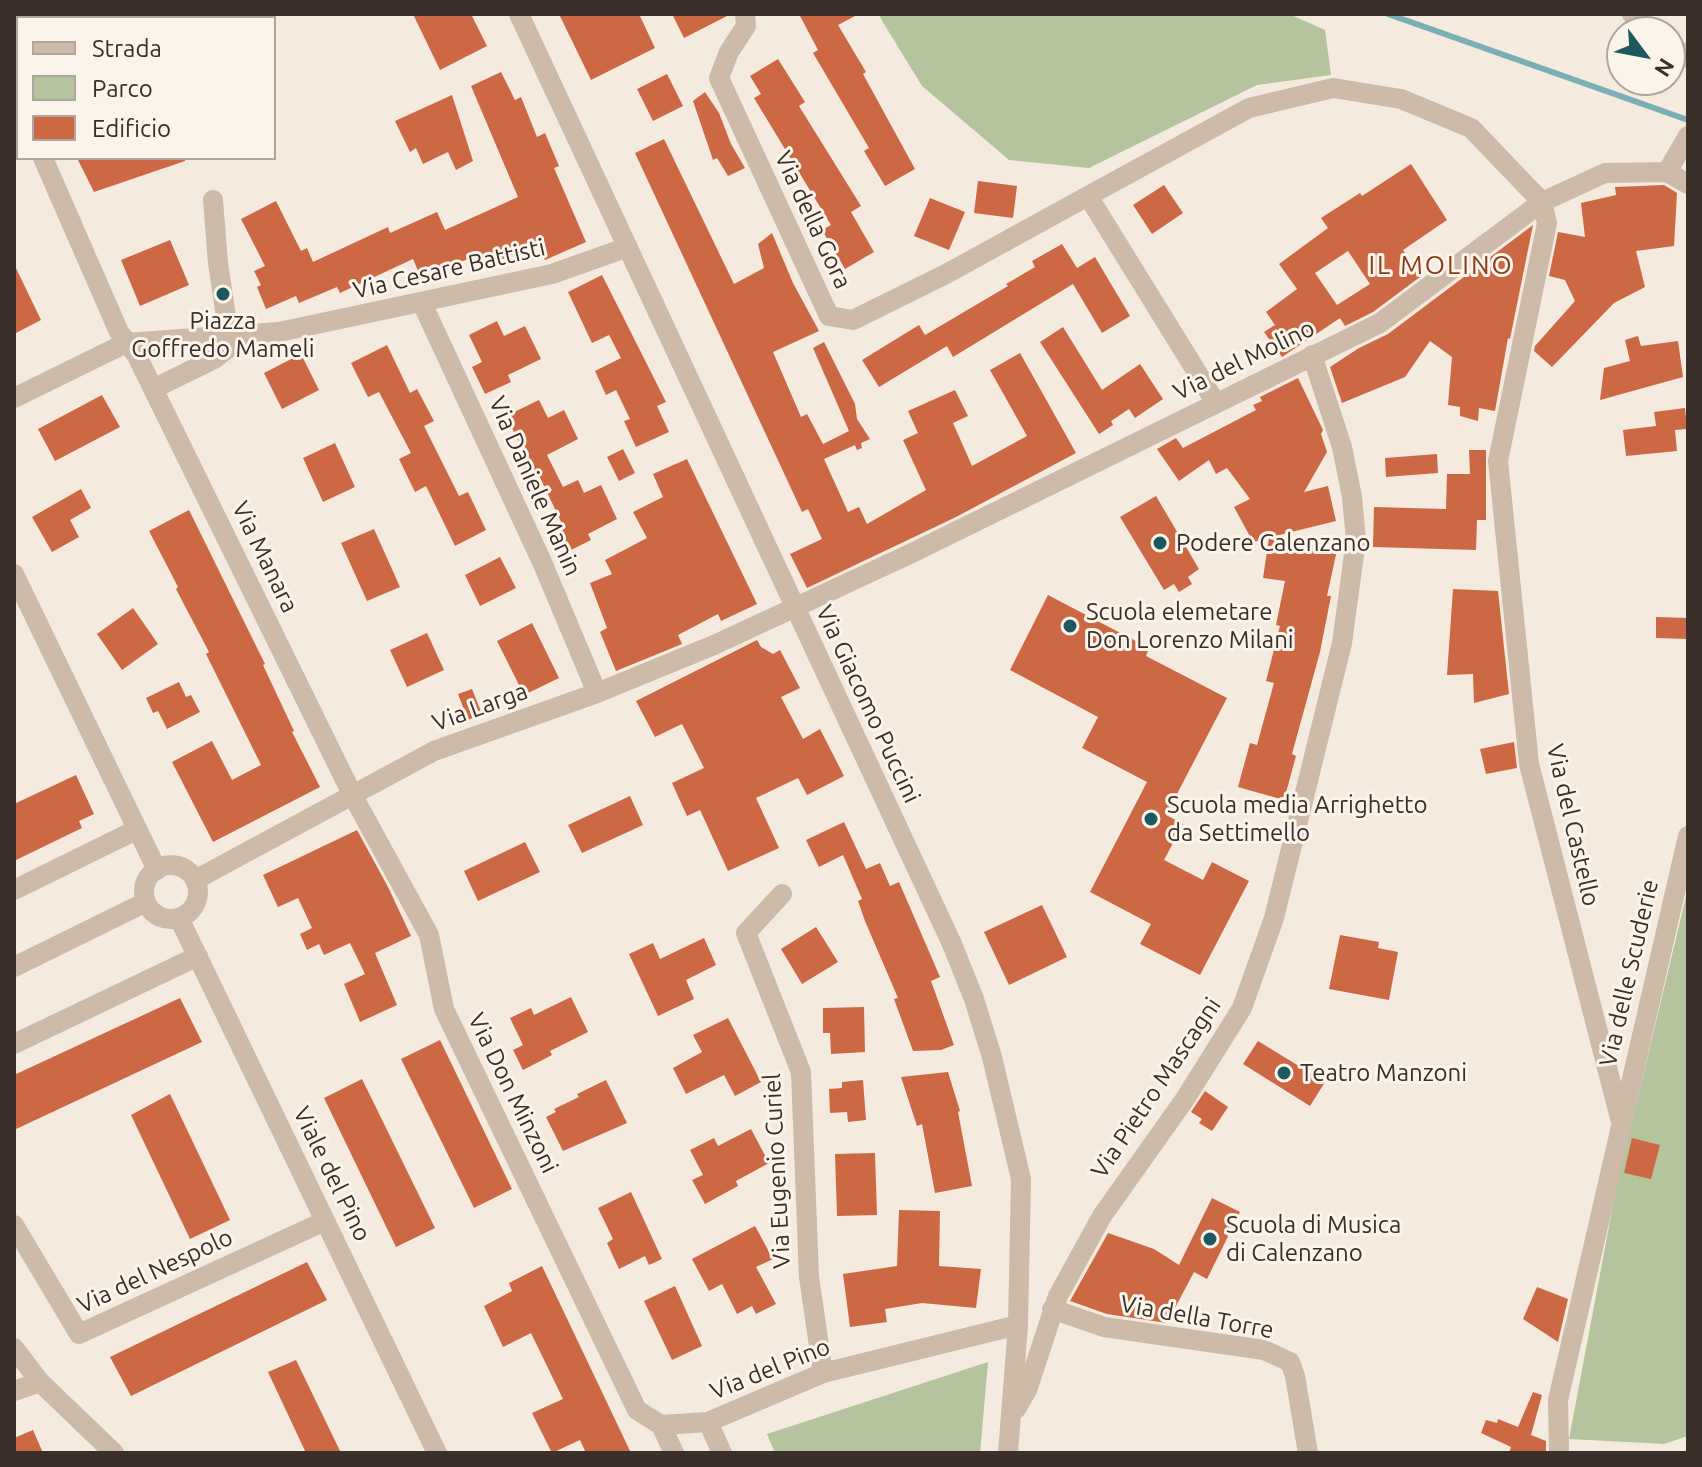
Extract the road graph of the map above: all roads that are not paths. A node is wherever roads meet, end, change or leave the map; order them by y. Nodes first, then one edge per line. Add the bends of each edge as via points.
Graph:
1 (519, 14) edge
2 (745, 14) edge
3 (1688, 136) edge
4 (44, 160) edge
5 (1681, 179) edge
6 (1088, 196) junction
7 (213, 200) dead end
8 (1542, 202) junction
9 (628, 247) junction
10 (422, 303) junction
11 (237, 335) junction
12 (126, 343) junction
13 (1312, 355) junction
14 (153, 389) junction
15 (14, 398) edge
16 (1216, 403) junction
17 (14, 574) edge
18 (794, 607) junction
19 (597, 693) junction
20 (353, 796) junction
21 (136, 830) junction
22 (1688, 836) edge
23 (157, 870) junction
24 (195, 880) junction
25 (14, 890) edge
26 (782, 894) dead end
27 (146, 902) junction
28 (179, 918) junction
29 (198, 956) junction
30 (14, 967) edge
31 (14, 1044) edge
32 (1621, 1122) junction
33 (325, 1221) junction
34 (14, 1225) edge
35 (1052, 1309) junction
36 (1018, 1325) junction
37 (14, 1348) edge
38 (823, 1373) junction
39 (40, 1382) junction
40 (14, 1391) edge
41 (1013, 1416) junction
42 (708, 1422) junction
43 (661, 1425) junction
44 (1561, 1452) edge
45 (114, 1453) edge
46 (437, 1453) edge
47 (674, 1453) edge
48 (722, 1453) edge
49 (1008, 1453) edge
50 (1308, 1453) edge

1 - 9 street, Via Giacomo Puccini
2 - 6 street, Via della Gora via 746,26 719,78 829,316 853,320
3 - 5 street, Via del Molino
4 - 12 street, Via Manara
5 - 8 street, Via del Molino via 1605,173
6 - 8 street via 1249,108 1333,88 1401,99 1471,128
6 - 16 street
7 - 11 street via 218,263
8 - 13 street, Via del Molino via 1380,323
8 - 32 street, Via del Castello via 1547,223 1498,461 1529,764
9 - 10 street, Via Cesare Battisti via 552,274
9 - 18 street, Via Giacomo Puccini
10 - 11 street, Via Cesare Battisti via 279,332
10 - 19 street, Via Daniele Manin
11 - 12 street
11 - 14 street via 214,359
12 - 14 street, Via Manara
12 - 15 street
13 - 16 street, Via del Molino
13 - 35 street, Via Pietro Mascagni via 1342,447 1356,540 1342,643 1274,918 1242,1008 1102,1216
14 - 20 street, Via Manara
16 - 18 street, Via del Molino
17 - 21 street
18 - 19 street, Via Larga
18 - 36 street, Via Giacomo Puccini via 952,944 992,1057 1021,1179
19 - 20 street, Via Larga via 434,751
20 - 24 street, Via Larga
20 - 43 street, Via Don Minzoni via 429,935 444,1009 637,1410
21 - 23 street
21 - 25 street
22 - 32 street, Via delle Scuderie
23 - 24 street via 172,865
23 - 27 street via 146,883
24 - 28 street via 197,898
26 - 38 street, Via Eugenio Curiel via 746,933 801,1072 809,1277
27 - 28 street via 159,916
27 - 30 street
28 - 29 street, Viale del Pino
29 - 31 street
29 - 33 street, Viale del Pino
32 - 44 street, Via del Castello via 1558,1400
33 - 34 street, Via del Nespolo via 79,1334
33 - 46 street, Viale del Pino
35 - 41 street, Via Pietro Mascagni via 1027,1390
35 - 50 street, Via della Torre via 1104,1327 1264,1350 1290,1362
36 - 38 street, Via del Pino
36 - 41 street, Via Giacomo Puccini
37 - 39 street
38 - 42 street, Via del Pino
39 - 40 street
39 - 45 street
41 - 49 street, Via Giacomo Puccini
42 - 43 street, Via del Pino
42 - 48 street
43 - 47 street

